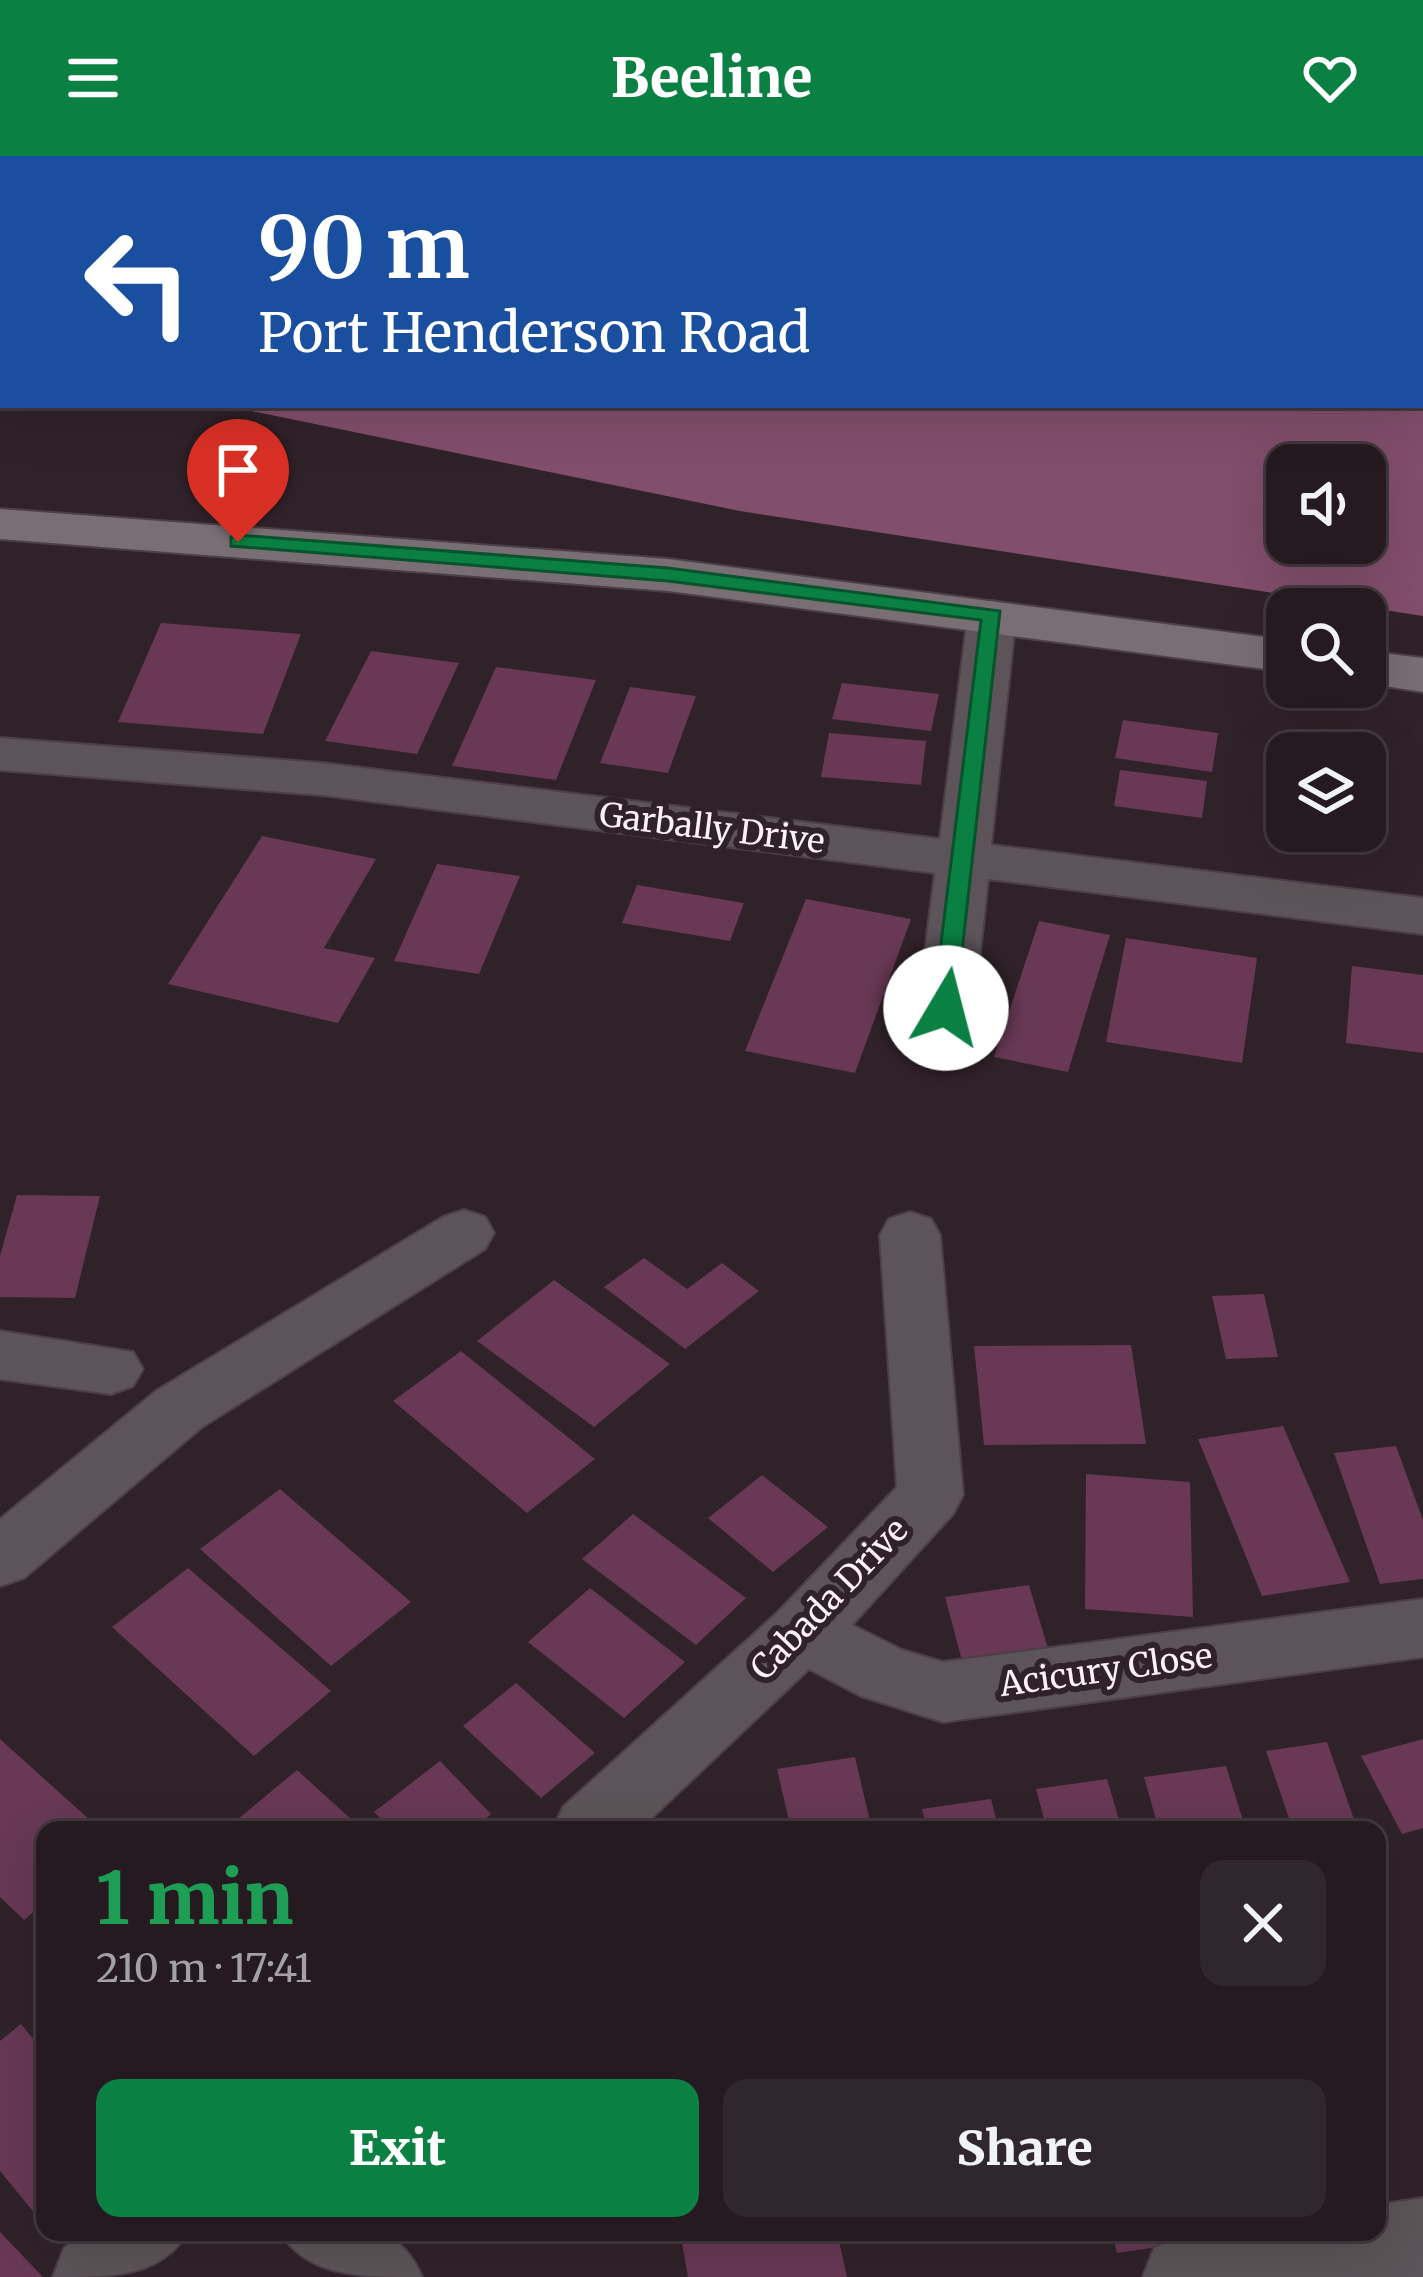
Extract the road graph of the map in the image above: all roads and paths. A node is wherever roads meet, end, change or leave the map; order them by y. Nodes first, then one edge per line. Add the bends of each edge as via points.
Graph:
1 (0, 524) edge
2 (992, 615) junction
3 (1266, 653) edge
4 (1386, 670) edge
5 (1423, 675) edge
6 (0, 754) edge
7 (966, 860) junction
8 (1423, 916) edge
9 (946, 1008) dead end
10 (464, 1233) dead end
11 (910, 1235) dead end
12 (0, 1355) edge
13 (111, 1369) dead end
14 (0, 1558) edge
15 (1423, 1628) edge
16 (802, 1632) junction
17 (599, 1821) edge
18 (1423, 2238) edge
19 (137, 2241) edge
20 (332, 2241) edge
21 (93, 2277) edge
22 (382, 2277) edge
23 (1184, 2277) edge

1 - 2 street via 668,575
2 - 3 street
2 - 7 street
4 - 5 street
6 - 7 street, Garbally Drive via 322,778
7 - 8 street, Garbally Drive
7 - 9 street
10 - 14 street via 179,1409
11 - 16 street, Cabada Drive via 930,1496
12 - 13 street
15 - 16 street, Acicury Close via 944,1692 885,1675
16 - 17 street, Cabada Drive
18 - 23 street
19 - 21 street
20 - 22 street

